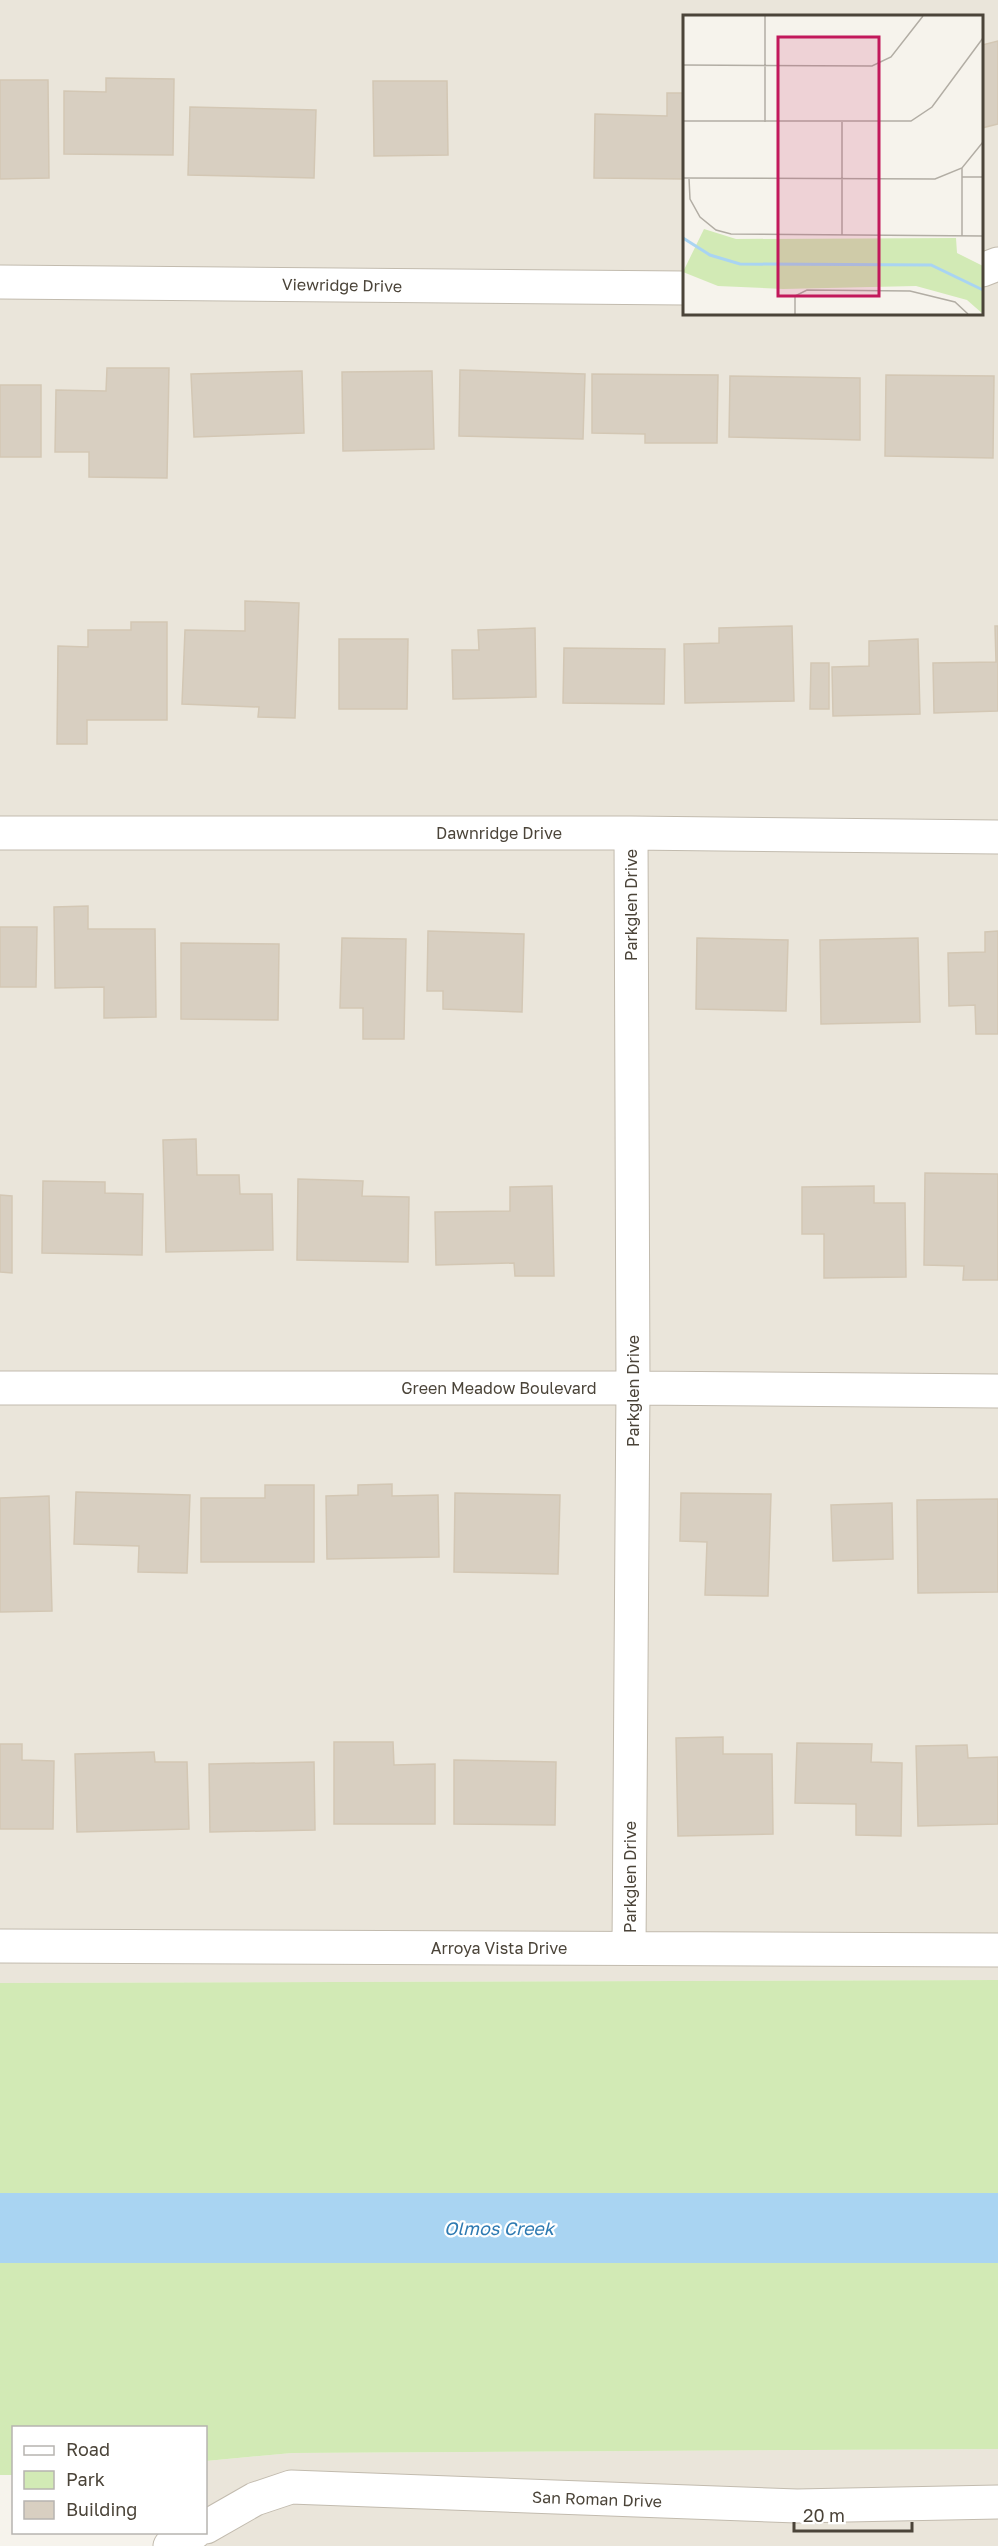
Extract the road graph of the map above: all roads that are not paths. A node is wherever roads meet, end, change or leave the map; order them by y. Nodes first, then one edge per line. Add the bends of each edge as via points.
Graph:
1 (998, 264) edge
2 (983, 269) edge
3 (0, 282) edge
4 (683, 288) edge
5 (0, 833) edge
6 (631, 833) junction
7 (998, 837) edge
8 (0, 1388) edge
9 (633, 1388) junction
10 (998, 1392) edge
11 (0, 1946) edge
12 (629, 1948) junction
13 (998, 1950) edge
14 (998, 2502) edge
15 (207, 2526) edge
16 (191, 2534) edge
17 (170, 2546) edge

1 - 2 street
3 - 4 street, Viewridge Drive
5 - 6 street, Dawnridge Drive
6 - 7 street, Dawnridge Drive
6 - 9 street, Parkglen Drive
8 - 9 street, Green Meadow Boulevard
9 - 10 street, Green Meadow Boulevard
9 - 12 street, Parkglen Drive
11 - 12 street, Arroya Vista Drive
12 - 13 street, Arroya Vista Drive
14 - 15 street, San Roman Drive via 797,2506 291,2487 255,2499
16 - 17 street

